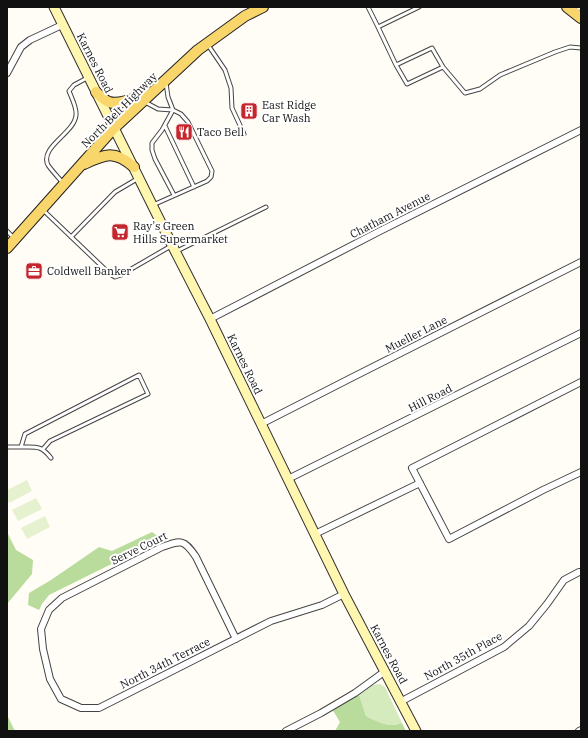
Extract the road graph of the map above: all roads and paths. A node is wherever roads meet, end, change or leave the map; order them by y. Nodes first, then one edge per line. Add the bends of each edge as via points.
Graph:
1 (54, 7) edge
2 (263, 7) edge
3 (368, 7) edge
4 (419, 7) edge
5 (253, 10) edge
6 (62, 25) junction
7 (378, 27) junction
8 (207, 43) junction
9 (581, 48) edge
10 (396, 64) junction
11 (443, 67) junction
12 (7, 73) edge
13 (89, 77) junction
14 (165, 81) junction
15 (154, 91) junction
16 (96, 92) junction
17 (143, 101) junction
18 (173, 110) junction
19 (164, 126) junction
20 (114, 128) junction
21 (581, 130) edge
22 (244, 134) dead end
23 (81, 166) junction
24 (134, 167) junction
25 (139, 178) junction
26 (64, 184) junction
27 (194, 187) junction
28 (174, 195) junction
29 (153, 206) junction
30 (266, 207) dead end
31 (42, 209) junction
32 (7, 231) edge
33 (71, 237) junction
34 (15, 239) junction
35 (7, 248) edge
36 (174, 249) junction
37 (581, 262) edge
38 (210, 319) junction
39 (581, 333) edge
40 (581, 382) edge
41 (261, 424) junction
42 (7, 446) edge
43 (21, 447) junction
44 (43, 449) junction
45 (51, 458) dead end
46 (581, 472) edge
47 (288, 479) junction
48 (420, 483) junction
49 (315, 534) junction
50 (581, 572) edge
51 (344, 594) junction
52 (41, 629) joint
53 (236, 639) junction
54 (384, 672) junction
55 (400, 702) junction
56 (286, 731) edge
57 (416, 731) edge

1 - 6 street, Karnes Road
2 - 5 main road, North Belt Highway
3 - 7 lane
4 - 7 lane
5 - 8 main road, North Belt Highway
6 - 12 street via 21,47
6 - 13 street, Karnes Road
7 - 10 lane
8 - 14 main road, North Belt Highway
8 - 22 lane via 225,70 231,88 232,108
9 - 11 lane via 570,47 555,52 465,94
10 - 11 lane via 432,48
10 - 11 lane via 407,84
13 - 16 street, Karnes Road
13 - 26 lane via 74,85 69,91 75,109 74,122 47,155 48,164
14 - 15 main road, North Belt Highway
14 - 18 lane
15 - 16 main road via 120,103 110,103
15 - 17 main road, North Belt Highway
16 - 20 street, Karnes Road
17 - 18 lane via 158,109
17 - 20 main road, North Belt Highway
18 - 19 lane
18 - 27 lane via 188,122 212,171 207,181
19 - 27 lane
19 - 28 lane via 152,143 152,150
20 - 23 main road, North Belt Highway
20 - 24 street, Karnes Road
21 - 38 street, Chatham Avenue
23 - 24 main road via 100,156 109,155 118,156
23 - 26 main road, North Belt Highway
24 - 25 street, Karnes Road
25 - 29 street, Karnes Road
25 - 33 lane via 115,192
26 - 31 main road, North Belt Highway
27 - 28 lane
28 - 29 lane
29 - 36 street, Karnes Road
30 - 36 lane
31 - 33 lane
31 - 34 main road, North Belt Highway
32 - 34 lane
33 - 36 lane via 115,277
34 - 35 main road, North Belt Highway
36 - 38 street, Karnes Road
37 - 41 street, Mueller Lane
38 - 41 street, Karnes Road
39 - 47 street, Hill Road
40 - 48 street via 412,468
41 - 47 street, Karnes Road
42 - 43 lane
43 - 44 lane via 37,446
43 - 44 lane via 25,434 139,375 148,394 50,441
44 - 45 lane
46 - 48 street via 449,539
47 - 49 street, Karnes Road
48 - 49 street
49 - 51 street, Karnes Road
50 - 55 street, North 35th Place via 564,580 529,626 504,647
51 - 53 street, North 34th Terrace via 322,605 271,621
51 - 54 street, Karnes Road
52 - 53 street, North 34th Terrace via 50,679 61,699 80,708 99,708
52 - 53 street, Serve Court via 49,610 62,598 176,542 184,543 196,557
54 - 55 street, Karnes Road
54 - 56 street via 355,693
55 - 57 street, Karnes Road

